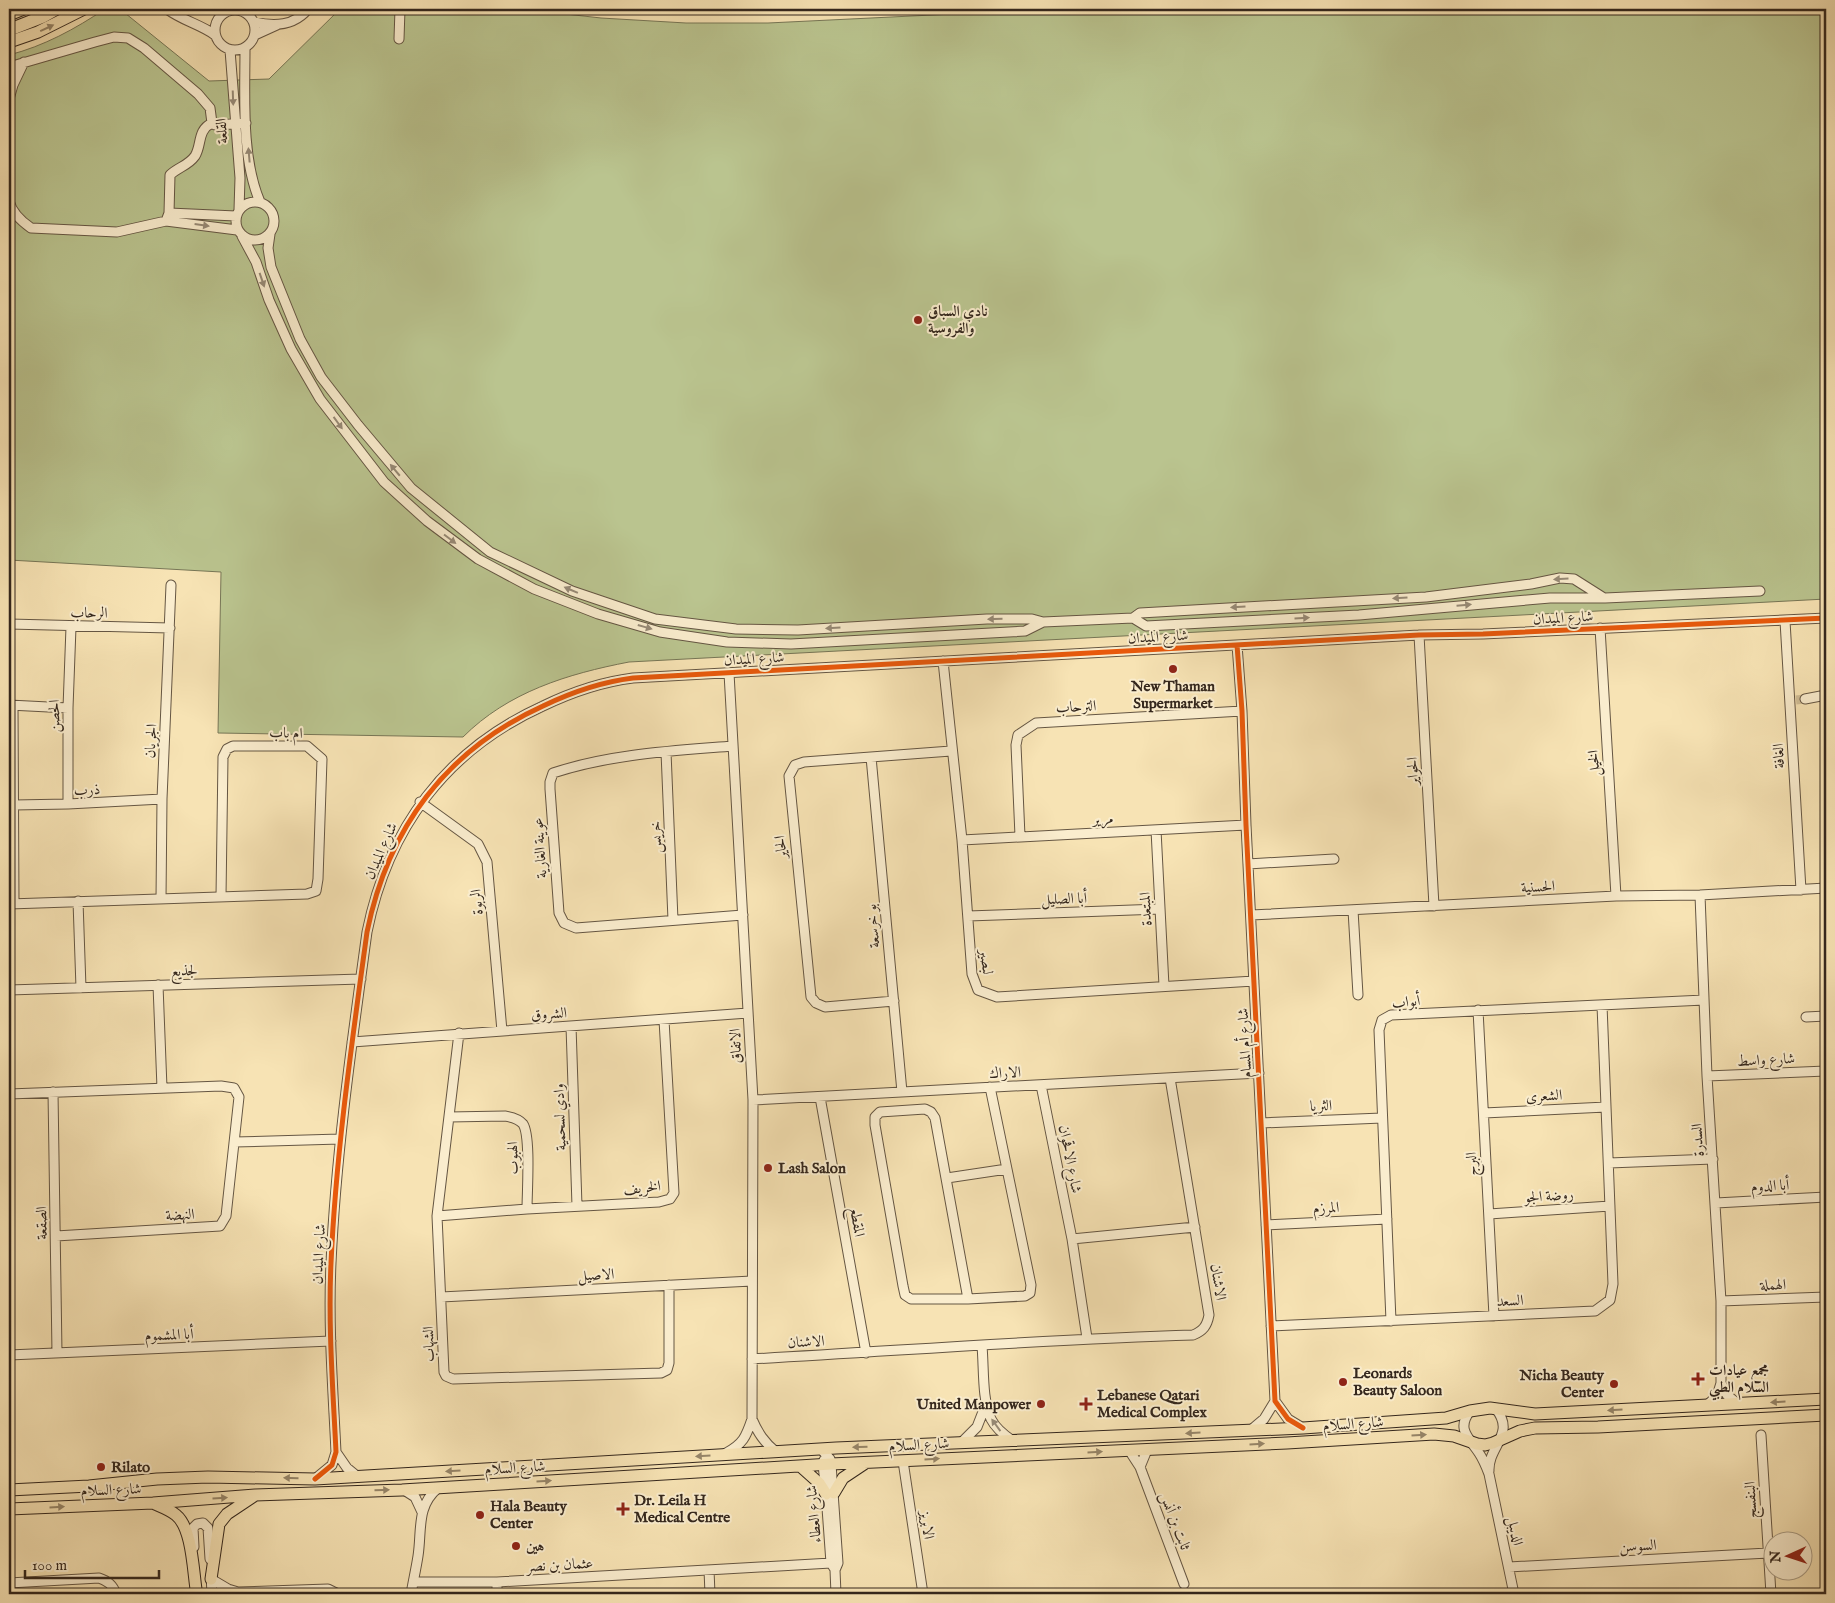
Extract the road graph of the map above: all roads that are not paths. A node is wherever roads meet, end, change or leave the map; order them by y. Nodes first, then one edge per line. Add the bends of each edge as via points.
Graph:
1 (24, 9) edge
2 (56, 9) edge
3 (84, 9) edge
4 (167, 9) edge
5 (308, 9) edge
6 (400, 9) edge
7 (9, 15) edge
8 (218, 18) junction
9 (254, 22) junction
10 (194, 24) junction
11 (277, 25) junction
12 (9, 30) edge
13 (215, 35) junction
14 (255, 35) junction
15 (399, 39) dead end
16 (9, 42) edge
17 (245, 48) junction
18 (230, 50) junction
19 (24, 62) junction
20 (9, 68) edge
21 (9, 99) edge
22 (212, 123) junction
23 (246, 124) junction
24 (234, 125) junction
25 (9, 201) edge
26 (260, 202) junction
27 (238, 213) junction
28 (168, 217) junction
29 (240, 233) junction
30 (270, 234) junction
31 (416, 493) junction
32 (407, 502) junction
33 (171, 585) dead end
34 (1760, 591) dead end
35 (591, 598) junction
36 (1605, 598) junction
37 (586, 609) junction
38 (629, 610) junction
39 (1133, 618) junction
40 (1826, 618) edge
41 (963, 620) junction
42 (625, 621) junction
43 (1786, 621) junction
44 (1043, 622) junction
45 (9, 624) edge
46 (70, 627) junction
47 (170, 628) junction
48 (1600, 628) junction
49 (964, 634) junction
50 (1419, 635) junction
51 (1237, 645) junction
52 (943, 661) junction
53 (729, 673) junction
54 (1826, 695) edge
55 (1797, 700) junction
56 (11, 705) edge
57 (68, 708) junction
58 (1242, 711) junction
59 (733, 746) junction
60 (666, 752) junction
61 (951, 752) junction
62 (871, 757) junction
63 (162, 799) junction
64 (420, 802) junction
65 (68, 804) junction
66 (14, 805) junction
67 (1246, 825) junction
68 (1156, 830) junction
69 (1020, 836) junction
70 (962, 840) junction
71 (1334, 859) dead end
72 (1248, 864) junction
73 (1826, 888) edge
74 (1801, 890) junction
75 (1700, 894) junction
76 (1616, 896) junction
77 (221, 897) junction
78 (161, 898) junction
79 (78, 901) junction
80 (12, 903) edge
81 (1434, 906) junction
82 (1160, 909) junction
83 (1353, 910) junction
84 (743, 915) junction
85 (1251, 915) junction
86 (968, 916) junction
87 (673, 920) junction
88 (361, 978) junction
89 (1254, 981) junction
90 (158, 985) junction
91 (1164, 986) junction
92 (81, 988) junction
93 (9, 990) edge
94 (1358, 995) dead end
95 (1704, 1000) junction
96 (894, 1001) junction
97 (1602, 1004) junction
98 (1478, 1010) junction
99 (748, 1013) junction
100 (1826, 1016) edge
101 (1806, 1017) dead end
102 (664, 1020) junction
103 (571, 1026) junction
104 (502, 1031) junction
105 (459, 1033) junction
106 (352, 1042) junction
107 (1826, 1071) edge
108 (1258, 1073) junction
109 (1707, 1076) junction
110 (1170, 1078) junction
111 (1041, 1084) junction
112 (990, 1087) junction
113 (162, 1088) junction
114 (53, 1092) junction
115 (902, 1092) junction
116 (9, 1094) edge
117 (820, 1096) junction
118 (752, 1100) junction
119 (1606, 1106) junction
120 (1484, 1113) junction
121 (449, 1117) junction
122 (1382, 1118) junction
123 (1261, 1123) junction
124 (340, 1139) junction
125 (234, 1142) junction
126 (1713, 1158) junction
127 (1608, 1163) junction
128 (1007, 1169) junction
129 (947, 1178) junction
130 (1826, 1196) edge
131 (1716, 1203) junction
132 (577, 1206) junction
133 (1610, 1206) junction
134 (527, 1209) junction
135 (1489, 1214) junction
136 (437, 1216) junction
137 (1387, 1219) junction
138 (1266, 1225) junction
139 (1195, 1227) junction
140 (56, 1236) junction
141 (1072, 1239) junction
142 (752, 1281) junction
143 (669, 1285) junction
144 (441, 1297) junction
145 (1826, 1297) edge
146 (968, 1298) junction
147 (1721, 1301) junction
148 (1494, 1316) junction
149 (1391, 1321) junction
150 (1271, 1326) junction
151 (1087, 1338) junction
152 (331, 1341) junction
153 (982, 1346) junction
154 (57, 1353) junction
155 (866, 1353) junction
156 (9, 1355) edge
157 (752, 1359) junction
158 (1721, 1383) junction
159 (1826, 1400) edge
160 (1275, 1401) junction
161 (986, 1404) junction
162 (1738, 1404) junction
163 (1707, 1405) junction
164 (1496, 1408) junction
165 (1470, 1411) junction
166 (1826, 1414) edge
167 (752, 1419) junction
168 (1303, 1428) junction
169 (1251, 1430) junction
170 (1761, 1434) dead end
171 (1500, 1440) junction
172 (1013, 1441) junction
173 (1470, 1442) junction
174 (961, 1443) junction
175 (1129, 1450) junction
176 (1147, 1450) junction
177 (336, 1452) junction
178 (776, 1452) junction
179 (722, 1455) junction
180 (827, 1456) junction
181 (903, 1461) junction
182 (867, 1463) junction
183 (800, 1466) junction
184 (1140, 1467) junction
185 (1489, 1474) junction
186 (358, 1476) junction
187 (315, 1479) junction
188 (438, 1488) junction
189 (9, 1490) edge
190 (402, 1490) junction
191 (830, 1493) junction
192 (255, 1495) junction
193 (153, 1503) junction
194 (9, 1509) edge
195 (422, 1512) junction
196 (1767, 1530) edge
197 (1762, 1553) edge
198 (833, 1567) junction
199 (1509, 1567) junction
200 (709, 1570) junction
201 (211, 1579) junction
202 (1770, 1580) edge
203 (414, 1582) junction
204 (497, 1582) junction
205 (9, 1583) edge
206 (1184, 1584) dead end
207 (196, 1592) edge
208 (236, 1593) edge
209 (116, 1594) edge
210 (212, 1594) edge
211 (338, 1594) edge
212 (411, 1594) edge
213 (497, 1594) edge
214 (710, 1594) edge
215 (836, 1594) edge
216 (923, 1594) edge
217 (1514, 1594) edge
218 (1771, 1594) edge

1 - 7 main road
2 - 12 highway
16 -> 3 main road via 38,32
4 - 10 street
5 - 11 street via 288,24
6 - 15 street
8 - 9 street via 224,12 237,9
8 - 10 street
8 - 13 street
9 - 11 street
9 - 14 street
10 - 13 street
11 - 14 street
13 - 18 street via 223,47
14 - 17 street
17 - 18 street
17 - 23 street, القلعة
18 -> 24 street, القلعة
19 - 20 street
19 - 21 street
19 - 22 street via 114,37 128,38 198,94 210,108
22 - 24 street
22 - 28 street via 204,129 193,159 170,176
23 - 24 street
26 -> 23 street, القلعة via 250,168
24 - 27 street, القلعة via 241,198
25 - 28 street via 20,221 31,228 117,232
26 - 27 street via 245,204
26 - 30 street via 268,206 275,220
27 - 28 street
27 - 29 street
28 -> 29 street
29 - 30 street via 248,240 256,241
29 -> 32 street via 256,262 291,349 320,399 384,482
31 -> 30 street via 358,425 317,369 300,339 271,267
31 - 32 street
35 -> 31 street via 490,552
32 -> 37 street via 478,559 534,589
33 - 47 street, الجريان
34 - 36 street
35 - 37 street
35 - 38 street
39 -> 36 street via 1146,626 1359,615 1534,599
36 -> 39 street via 1574,579 1560,578 1426,597 1140,613
37 - 42 street
41 -> 38 street via 798,630 736,629 655,619
38 - 42 street
39 - 44 street
40 - 43 street, شارع الميدان
44 -> 41 street via 1032,619
41 - 49 street
42 -> 49 street via 660,632 727,642 790,644
43 - 48 street, شارع الميدان
43 - 55 street, الغافة
44 - 49 street via 1025,631
45 - 46 street, الرحاب
46 - 47 street, الرحاب
46 - 57 street, الحصن
47 - 63 street, الجريان
48 - 50 street, شارع الميدان
48 - 76 street, الخيل
50 - 51 street, شارع الميدان
50 - 81 street, الحواير
51 - 52 street, شارع الميدان
51 - 58 street, شارع أم المسام
52 - 53 street, شارع الميدان
52 - 61 street, لبصير
53 - 59 street, الاتفاق
53 - 64 street, شارع الميدان via 615,680 560,698 517,718 471,749
54 - 55 street
55 - 74 street, الغافة
56 - 57 street
56 - 66 street
57 - 65 street, الحصن
58 - 67 street, شارع أم المسام
58 - 69 street, الترحاب via 1036,723 1018,735 1016,745
59 - 60 street, عوينة الغارية
59 - 84 street, الاتفاق
60 - 87 street, خريس
60 - 87 street, عوينة الغارية via 574,766 553,773 550,789 559,912 564,923 576,928
61 - 62 street, الحاير
61 - 70 street, لبصير
62 - 96 street, بو خرسعة
62 - 96 street, الحاير via 799,763 790,772 790,790 811,997 816,1004 825,1007
63 - 65 street, ذرب
63 - 78 street, الجريان
64 - 88 street, شارع الميدان via 390,857 372,905
64 - 104 street, الربوة via 478,844 488,862
65 - 66 street, ذرب
66 - 80 street
67 - 68 street, مرير
67 - 72 street, شارع أم المسام
68 - 69 street, مرير
68 - 82 street, المبتعدة
69 - 70 street, مرير
70 - 86 street, لبصير
71 - 72 street
72 - 85 street, شارع أم المسام
73 - 74 street, الحسنية
74 - 75 street, الحسنية
75 - 76 street, الحسنية
75 - 95 street, السدرة
76 - 81 street, الحسنية
77 - 77 street, ام باب via 316,891 322,759 307,746 233,746 227,749 223,757
77 - 78 street, ام باب
78 - 79 street, ام باب
79 - 80 street, ام باب
79 - 92 street
81 - 83 street, الحسنية
82 - 86 street, أبا الصليل
82 - 91 street, المبتعدة
83 - 85 street, الحسنية
83 - 94 street
84 - 87 street, عوينة الغارية
84 - 99 street, الاتفاق
85 - 89 street, شارع أم المسام
86 - 91 street, لبصير via 972,974 978,990 997,997
88 - 90 street, لجذيع
88 - 106 street, شارع الميدان
89 - 91 street, لبصير
89 - 108 street, شارع أم المسام
90 - 92 street, لجذيع
90 - 113 street
92 - 93 street, لجذيع
95 - 97 street, أبواب
95 - 109 street, السدرة
96 - 115 street, بو خرسعة
97 - 98 street, أبواب
97 - 119 street, السعد
98 - 120 street, البرج
98 - 122 street, أبواب via 1392,1015 1382,1020 1379,1030
99 - 102 street, الشروق
99 - 118 street, الاتفاق
100 - 101 street
102 - 103 street, الشروق
102 - 132 street, الخريف via 674,1193 670,1199 659,1202
103 - 104 street, الشروق
103 - 132 street, وادي لسحمية
104 - 105 street, الشروق
105 - 106 street, الشروق
105 - 121 street, الشهاب
106 - 124 street, شارع الميدان
107 - 109 street, شارع واسط
108 - 110 street, الاراك
108 - 123 street, شارع أم المسام
109 - 126 street, السدرة
110 - 111 street, الاراك
110 - 139 street, الاشنان
111 - 112 street, الاراك
111 - 141 street, شارع الاقحوان
112 - 115 street, الاراك
112 - 128 street
113 - 114 street, النهضة
113 - 125 street, النهضة via 234,1088 240,1097
114 - 116 street, النهضة
114 - 140 street, الصقعة
115 - 117 street, الاراك
117 - 118 street, الاراك
117 - 155 street, المقطع
118 - 142 street, الاتفاق
119 - 120 street, الشعرى
119 - 127 street, السعد
120 - 135 street, البرج
121 - 134 street, الهبوب via 505,1116 522,1123 527,1136
121 - 136 street, الشهاب
122 - 123 street, الثريا
122 - 137 street, أبواب
123 - 138 street, شارع أم المسام
124 - 125 street
124 - 152 street, شارع الميدان via 331,1264
125 - 140 street, النهضة via 226,1216 220,1226
126 - 127 street
126 - 131 street, السدرة
127 - 133 street, السعد
128 - 129 street
128 - 146 street via 1030,1293 1024,1296
129 - 146 street
129 - 146 street via 931,1112 925,1109 880,1112 875,1117 905,1295 912,1299
130 - 131 street, أبا الدوم
131 - 147 street, السدرة
132 - 134 street, الخريف
133 - 135 street, روضة الجو
133 - 148 street, السعد via 1613,1284 1610,1300 1595,1311
134 - 136 street, الخريف
135 - 148 street, البرج
136 - 144 street, الشهاب
137 - 138 street, المرزم
137 - 149 street, أبواب
138 - 150 street, شارع أم المسام
139 - 141 street
139 - 151 street, الاشنان via 1209,1315 1205,1327 1193,1335
140 - 154 street, الصقعة
141 - 151 street, شارع الاقحوان
142 - 143 street, الاصيل
142 - 157 street, الاتفاق
143 - 144 street, الاصيل
143 - 144 street, الشهاب via 669,1363 667,1370 661,1373 446,1376
145 - 147 street, الهملة
147 - 158 street, السدرة
148 - 149 street, السعد
149 - 150 street, السعد
150 - 160 street, شارع أم المسام
151 - 153 street, الاشنان
152 - 154 street, أبا المشموم
152 - 177 street, شارع الميدان
153 - 155 street, الاشنان
153 - 161 street
154 - 156 street, أبا المشموم
155 - 157 street, الاشنان
157 - 167 street, الاتفاق
158 - 162 street via 1727,1395
158 - 163 street via 1716,1396
159 -> 162 main road, شارع السلام
160 - 168 street via 1284,1415
160 - 169 street via 1264,1419
172 -> 161 street via 996,1427
161 - 174 street via 977,1427
162 - 163 main road, شارع السلام
163 -> 164 main road, شارع السلام via 1535,1414
164 - 165 main road, شارع السلام
164 - 171 street, الديبل via 1504,1425
165 - 168 main road, شارع السلام via 1446,1418
165 - 173 street, الديبل via 1464,1427
166 - 171 main road, شارع السلام via 1535,1428
167 - 178 street, الاتفاق via 758,1434
167 - 179 street, الاتفاق via 738,1447
168 - 169 main road, شارع السلام
169 -> 172 main road, شارع السلام
170 - 196 street, البنفسج
171 - 173 main road, شارع السلام via 1485,1445
171 - 185 street, الديبل via 1492,1452
172 - 174 main road, شارع السلام
176 -> 173 main road, شارع السلام via 1434,1434
173 - 185 street, الديبل
174 -> 180 main road, شارع السلام
175 - 176 main road, شارع السلام
181 -> 175 main road, شارع السلام
175 - 184 street, ثابت بن أنس
176 - 184 street
177 - 186 street via 347,1468
177 - 187 street via 332,1465
178 - 179 main road, شارع السلام
178 - 180 main road, شارع السلام
179 -> 186 main road, شارع السلام
180 - 182 main road, شارع السلام
180 - 183 main road, شارع السلام
180 - 191 street, شارع العطاء
181 - 182 main road, شارع السلام
181 - 216 street, الابريز
182 - 191 main road via 842,1478
188 -> 183 main road, شارع السلام
183 - 191 main road
184 - 206 street, ثابت بن أنس
185 - 199 street, الديبل
186 - 187 main road, شارع السلام
187 -> 189 main road, شارع السلام via 199,1477
188 - 190 main road, شارع السلام
188 - 195 street via 428,1497
192 -> 190 main road, شارع السلام
190 - 195 street via 415,1497
191 - 198 street, شارع العطاء
193 -> 192 main road, شارع السلام
192 - 201 main road via 227,1514 219,1524
194 -> 193 main road, شارع السلام
193 - 207 main road via 175,1514 184,1524
195 - 203 street
197 - 199 street, السوسن
198 - 200 street, عثمان بن نصر
198 - 215 street, شارع العطاء
199 - 217 street, الديبل
200 - 204 street, عثمان بن نصر
200 - 214 street
201 - 207 street via 208,1528 200,1523 194,1528
201 - 208 street
201 - 210 street
202 - 218 street, البنفسج
203 - 204 street, عثمان بن نصر
203 - 212 street
204 - 213 street
205 - 209 street via 99,1578 113,1586
208 - 211 street via 328,1589

